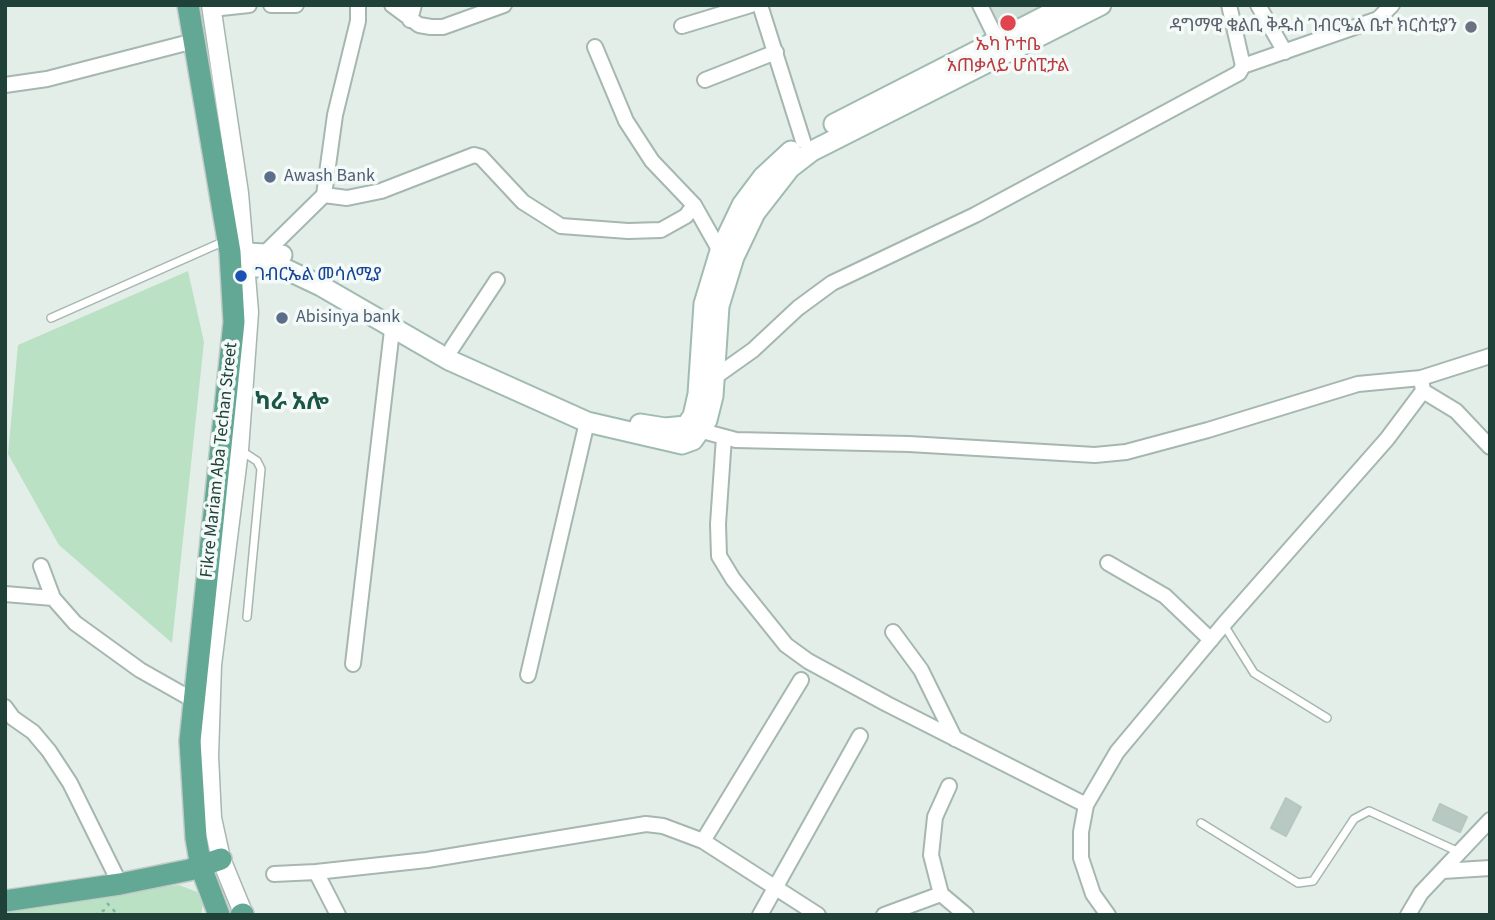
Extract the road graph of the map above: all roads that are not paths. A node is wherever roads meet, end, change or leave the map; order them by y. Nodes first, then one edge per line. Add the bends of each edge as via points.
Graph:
1 (188, 5) edge
2 (249, 5) edge
3 (271, 5) edge
4 (296, 5) edge
5 (358, 5) edge
6 (392, 5) edge
7 (414, 5) edge
8 (504, 5) edge
9 (751, 5) edge
10 (760, 5) edge
11 (981, 5) edge
12 (1067, 5) edge
13 (1101, 5) edge
14 (1229, 5) edge
15 (1258, 5) edge
16 (1392, 5) edge
17 (212, 7) edge
18 (410, 20) junction
19 (681, 26) dead end
20 (194, 41) junction
21 (999, 46) junction
22 (595, 47) dead end
23 (776, 52) junction
24 (1285, 52) junction
25 (1243, 66) junction
26 (705, 79) dead end
27 (5, 85) edge
28 (803, 141) junction
29 (324, 195) junction
30 (694, 205) junction
31 (720, 251) junction
32 (266, 252) junction
33 (237, 256) junction
34 (497, 280) dead end
35 (51, 318) dead end
36 (392, 330) junction
37 (452, 348) junction
38 (1490, 356) edge
39 (715, 377) junction
40 (1422, 384) junction
41 (587, 422) junction
42 (693, 429) junction
43 (724, 438) junction
44 (1490, 447) edge
45 (239, 450) junction
46 (1108, 563) dead end
47 (41, 566) dead end
48 (5, 594) edge
49 (53, 598) junction
50 (247, 617) dead end
51 (1224, 624) junction
52 (893, 632) dead end
53 (1211, 640) junction
54 (353, 664) dead end
55 (528, 675) dead end
56 (801, 680) dead end
57 (193, 701) junction
58 (8, 716) edge
59 (1327, 718) dead end
60 (860, 736) dead end
61 (955, 739) junction
62 (949, 786) dead end
63 (1086, 805) junction
64 (1490, 820) edge
65 (1201, 823) dead end
66 (703, 841) junction
67 (1459, 852) junction
68 (211, 863) junction
69 (1490, 869) edge
70 (1443, 871) junction
71 (316, 872) junction
72 (274, 874) dead end
73 (120, 884) junction
74 (777, 887) junction
75 (941, 894) junction
76 (5, 901) edge
77 (1104, 913) edge
78 (243, 914) edge
79 (219, 915) edge
80 (338, 915) edge
81 (760, 915) edge
82 (818, 915) edge
83 (884, 915) edge
84 (965, 915) edge
85 (1408, 915) edge

1 - 20 main road, Fikre Mariam Aba Techan Street
2 - 17 street
3 - 4 street
5 - 29 street
6 - 18 street
7 - 18 street
8 - 18 street via 443,27
9 - 19 street
10 - 23 street
11 - 21 street
12 - 21 main road
13 - 21 main road
14 - 25 street
15 - 24 street
16 - 24 street via 1378,19
17 - 33 street
20 - 27 street via 47,79
20 - 33 main road, Fikre Mariam Aba Techan Street
21 - 28 main road
21 - 39 main road via 812,150 790,169 755,213 724,282
22 - 30 street via 626,121 652,161
23 - 26 street
23 - 28 street
24 - 25 street
25 - 39 street via 1226,82 999,203 832,283
28 - 31 main road via 763,177 742,205
29 - 30 street via 347,198 381,191 474,155 523,202 561,226 661,230 686,216
29 - 32 street
30 - 31 street
31 - 42 main road via 704,304
32 - 33 main road
32 - 37 main road via 298,261
33 - 35 lane
33 - 36 main road via 296,273
33 - 45 street via 248,356
33 - 57 main road, Fikre Mariam Aba Techan Street via 234,323
34 - 37 street
36 - 41 main road
36 - 54 street
37 - 42 main road via 616,419 665,429
38 - 40 street
39 - 42 main road via 707,420
40 - 43 street via 1358,384 1208,430 1095,456
40 - 44 street
40 - 51 street via 1365,467
41 - 42 main road via 682,444 694,440
41 - 55 street
42 - 43 street
43 - 61 street via 719,556 762,618 808,661
45 - 50 lane via 261,469
45 - 68 street via 212,665
46 - 53 street via 1165,596
47 - 49 street
48 - 49 street
49 - 57 street via 105,645
51 - 53 street
51 - 59 lane via 1254,673
52 - 61 street via 921,670
53 - 63 street via 1117,752
56 - 66 street
57 - 68 main road, Fikre Mariam Aba Techan Street via 190,772
58 - 73 street via 49,751
60 - 74 street
61 - 63 street
62 - 75 street via 935,817 931,855
63 - 77 street via 1081,858
64 - 67 street
65 - 67 lane via 1298,883 1312,881 1354,819 1370,811
66 - 71 street via 646,824 427,860
66 - 74 street
67 - 70 street
68 - 73 main road
68 - 78 street
68 - 79 main road, Fikre Mariam Aba Techan Street
69 - 70 street
70 - 85 street via 1421,893
71 - 72 street
71 - 80 street
73 - 76 main road
74 - 81 street
74 - 82 street
75 - 83 street
75 - 84 street

